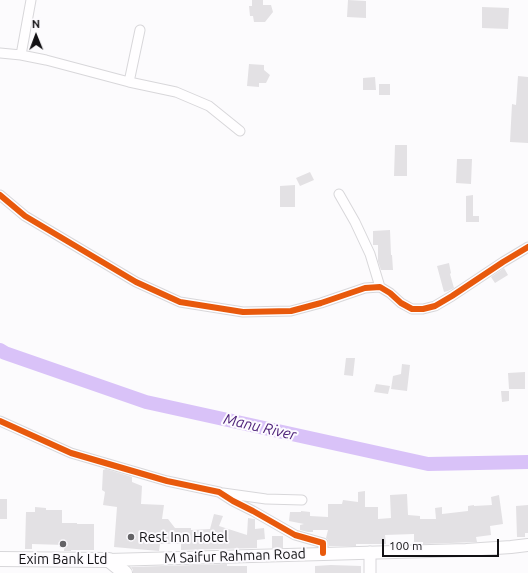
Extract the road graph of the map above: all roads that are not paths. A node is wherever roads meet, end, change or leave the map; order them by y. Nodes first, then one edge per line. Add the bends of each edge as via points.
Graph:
1 (31, 0) edge
2 (140, 30) dead end
3 (0, 53) edge
4 (20, 55) junction
5 (129, 82) junction
6 (240, 131) dead end
7 (339, 194) dead end
8 (0, 195) edge
9 (528, 247) edge
10 (380, 287) junction
11 (0, 421) edge
12 (219, 492) junction
13 (302, 500) dead end
14 (528, 544) edge
15 (370, 552) junction
16 (323, 553) junction
17 (0, 559) edge
18 (115, 568) edge
19 (370, 573) edge

1 - 4 street
2 - 5 street
3 - 4 street
4 - 5 street
5 - 6 street via 176,92 209,106
7 - 10 street via 370,254
8 - 10 street via 25,216 136,282 180,302 243,312 291,311 365,288
9 - 10 street via 435,306 412,309
11 - 12 street via 71,453 167,481
12 - 13 street via 266,499
12 - 16 street via 295,535 323,543
14 - 15 main road, M Saifur Rahman Road via 466,550
15 - 16 main road, M Saifur Rahman Road
15 - 19 street
16 - 18 main road, M Saifur Rahman Road
17 - 18 highway

